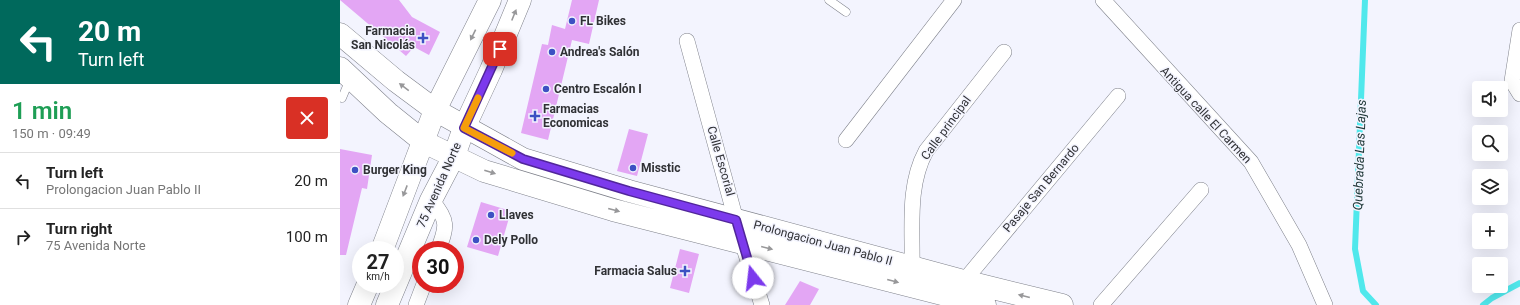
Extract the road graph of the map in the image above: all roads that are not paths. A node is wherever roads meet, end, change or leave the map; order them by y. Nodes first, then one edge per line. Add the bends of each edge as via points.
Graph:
1 (490, 0) edge
2 (520, 0) edge
3 (829, 0) edge
4 (954, 0) edge
5 (1103, 0) edge
6 (846, 12) dead end
7 (1520, 30) edge
8 (340, 34) edge
9 (687, 41) dead end
10 (1004, 52) dead end
11 (345, 73) edge
12 (1520, 94) edge
13 (1118, 96) dead end
14 (342, 98) dead end
15 (435, 110) junction
16 (464, 128) junction
17 (846, 140) dead end
18 (424, 142) junction
19 (454, 156) junction
20 (1201, 190) dead end
21 (431, 200) junction
22 (736, 220) junction
23 (386, 241) edge
24 (442, 241) edge
25 (742, 242) junction
26 (912, 267) junction
27 (964, 281) junction
28 (364, 293) edge
29 (421, 293) edge
30 (359, 305) edge
31 (387, 305) edge
32 (416, 305) edge
33 (762, 305) edge
34 (985, 305) edge
35 (1062, 305) edge
36 (1102, 305) edge
37 (1325, 305) edge

1 -> 15 main road
16 -> 2 main road, 75 Avenida Norte
3 - 6 lane
4 - 17 street
5 - 37 street, Antigua calle El Carmen via 1251,162 1299,245
7 - 12 street via 1512,81
15 -> 8 main road, Prolongacion Juan Pablo II
9 - 22 street, Calle Escorial
10 - 26 street, Calle principal via 921,159 914,187
11 - 14 lane
11 - 18 main road, Prolongacion Juan Pablo II
13 - 27 street, Pasaje San Bernardo
15 - 16 main road, Prolongacion Juan Pablo II
15 - 18 main road
16 - 19 main road, 75 Avenida Norte
16 - 22 main road, Prolongacion Juan Pablo II via 523,159
18 - 19 main road, Prolongacion Juan Pablo II
18 -> 23 main road
19 - 21 main road, 75 Avenida Norte
19 -> 25 main road, Prolongacion Juan Pablo II via 484,170 613,210
20 - 36 street
21 - 24 street via 441,211 446,230
21 - 31 main road, 75 Avenida Norte
22 - 25 street, Calle Escorial
22 - 26 main road, Prolongacion Juan Pablo II
25 - 33 street, Calle Escorial
25 -> 34 main road, Prolongacion Juan Pablo II
26 - 27 main road, Prolongacion Juan Pablo II
35 -> 27 main road, Prolongacion Juan Pablo II
28 - 30 main road
29 - 32 street

